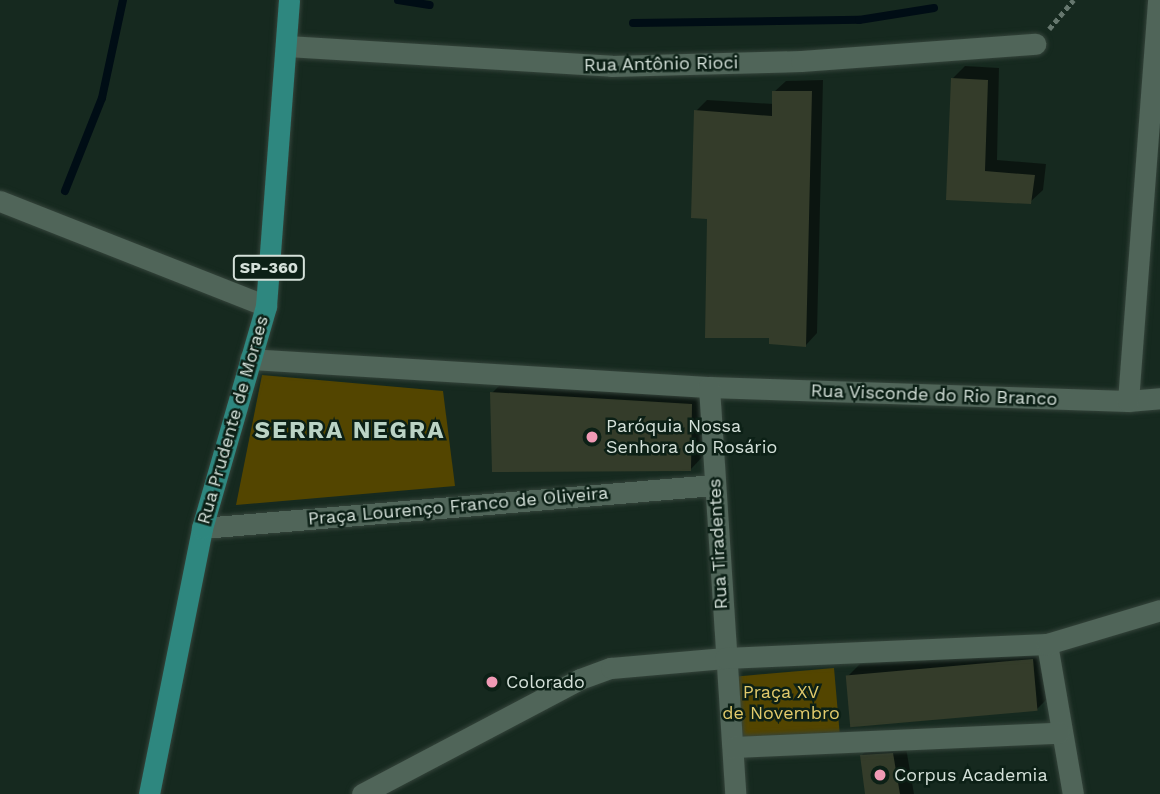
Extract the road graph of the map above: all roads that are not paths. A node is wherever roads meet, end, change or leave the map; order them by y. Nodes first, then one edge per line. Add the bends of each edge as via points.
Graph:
1 (289, 0) edge
2 (1158, 0) edge
3 (1035, 44) road end
4 (288, 46) junction
5 (0, 201) edge
6 (266, 306) junction
7 (250, 359) junction
8 (709, 387) junction
9 (1160, 398) edge
10 (1128, 401) junction
11 (715, 485) junction
12 (202, 528) junction
13 (1160, 610) edge
14 (1047, 644) junction
15 (725, 658) junction
16 (1059, 733) junction
17 (733, 747) junction
18 (149, 794) edge
19 (362, 794) edge
20 (735, 794) edge
21 (1073, 794) edge

1 - 4 main road, Rua Prudente de Moraes / SP-360
2 - 10 street
3 - 4 street, Rua Antônio Rioci via 801,61 611,66
4 - 6 main road, Rua Prudente de Moraes / SP-360
5 - 6 street
6 - 7 main road, Rua Prudente de Moraes / SP-360
7 - 8 street
7 - 12 main road, Rua Prudente de Moraes / SP-360
8 - 10 street, Rua Visconde do Rio Branco
8 - 11 street, Rua Tiradentes
9 - 10 street, Rua Visconde do Rio Branco
11 - 12 street, Praça Lourenço Franco de Oliveira
11 - 15 street, Rua Tiradentes
12 - 18 main road, Rua Prudente de Moraes / SP-360
13 - 14 street
14 - 15 street
14 - 16 street
15 - 17 street, Rua Tiradentes
15 - 19 street via 611,668 580,679
16 - 17 street
16 - 21 street
17 - 20 street

